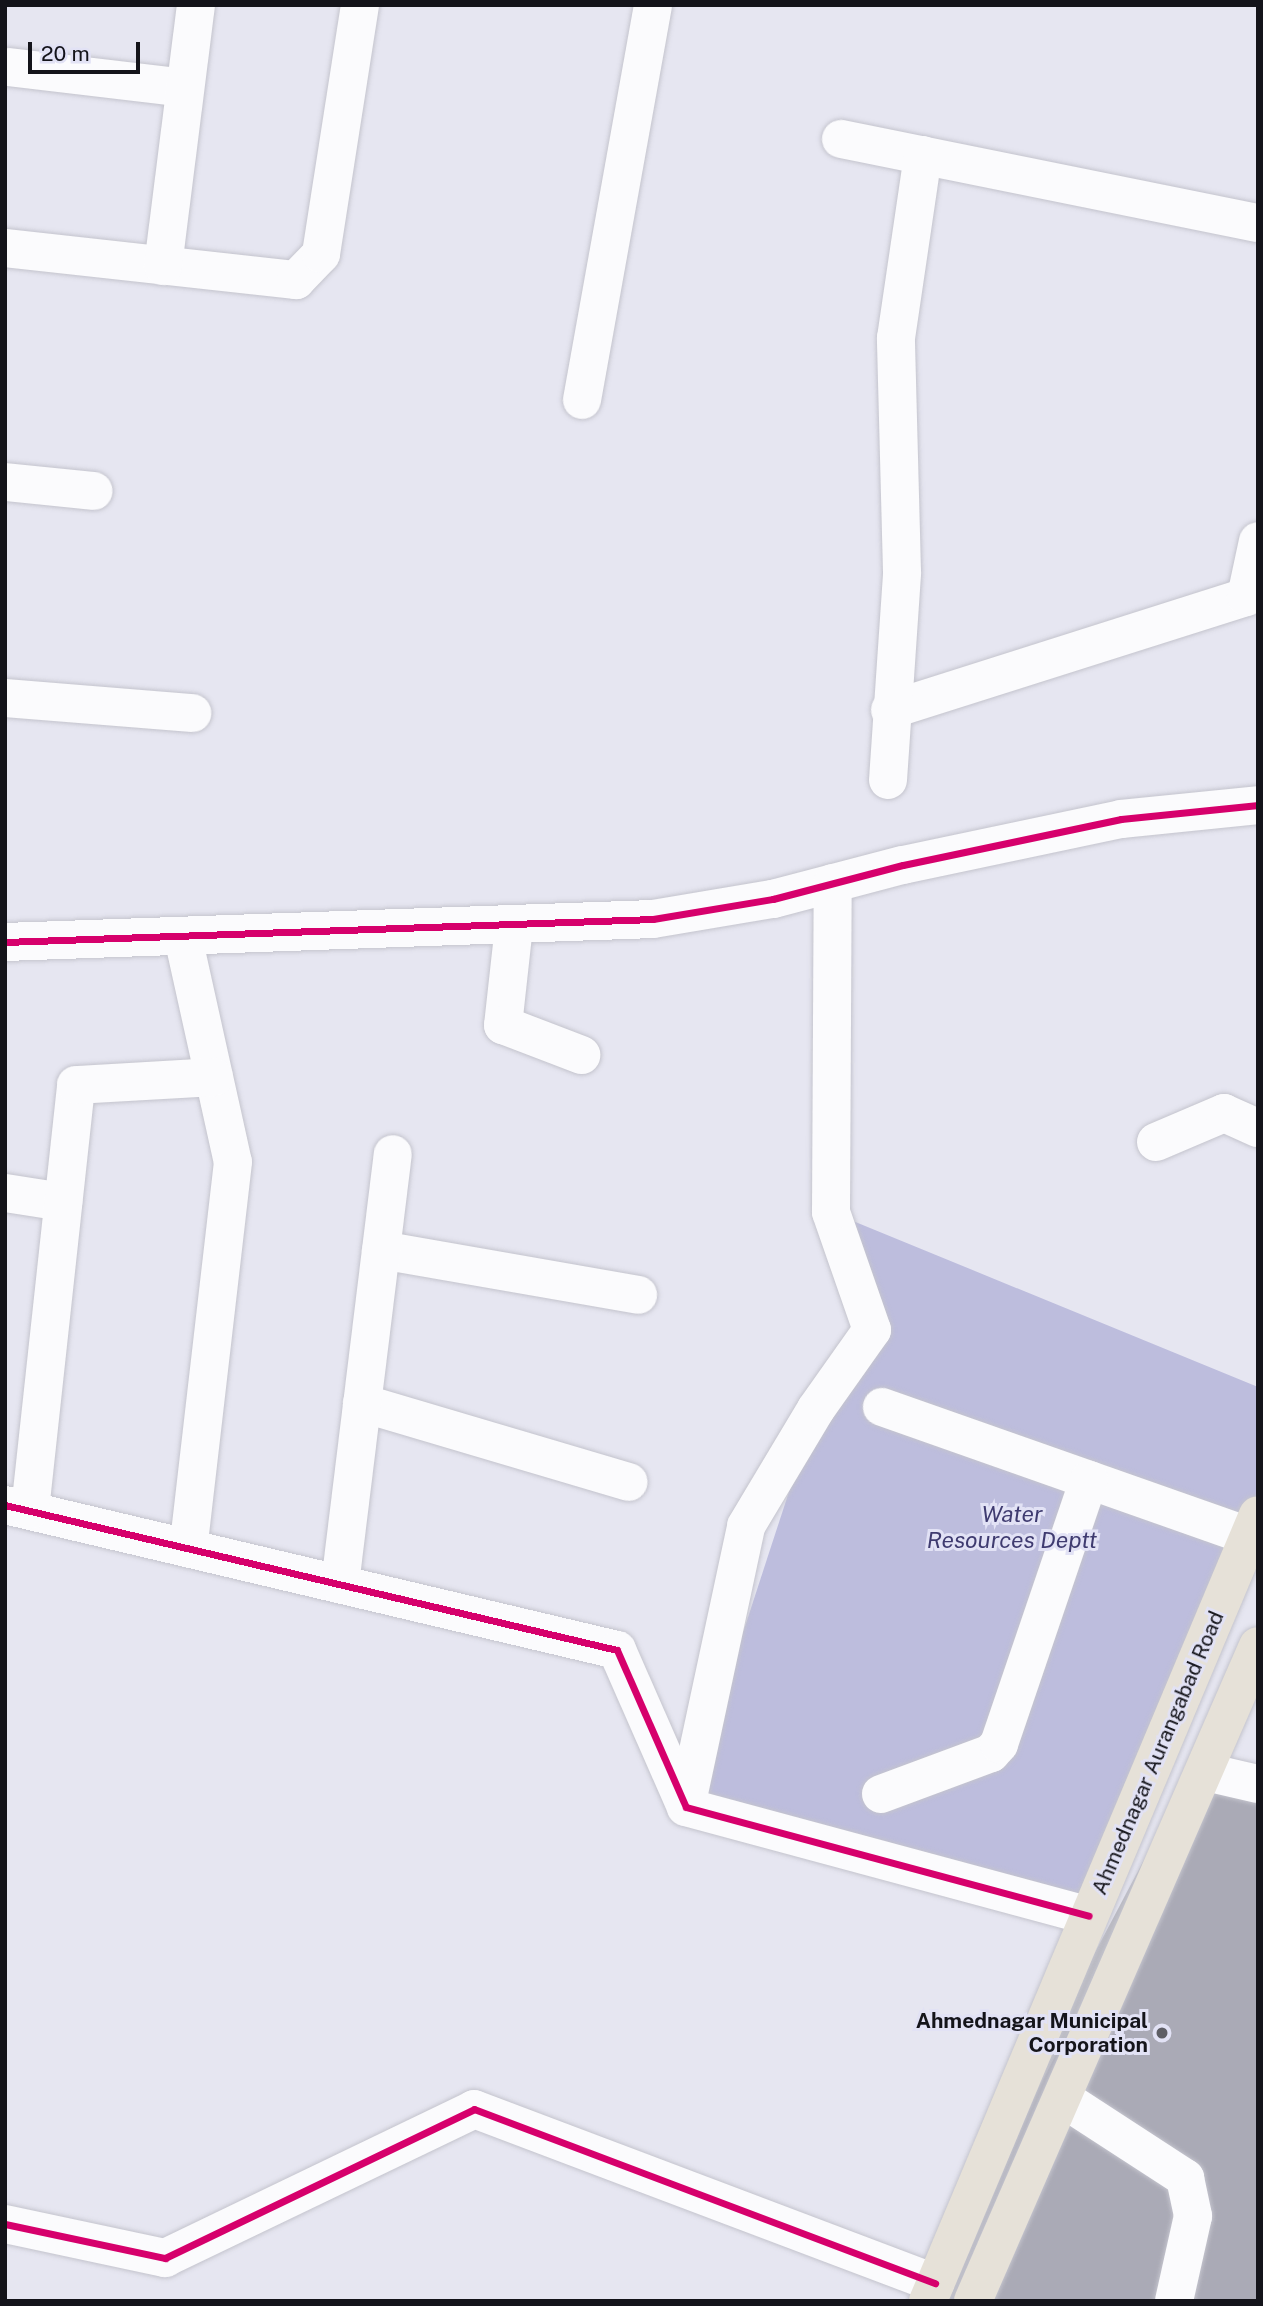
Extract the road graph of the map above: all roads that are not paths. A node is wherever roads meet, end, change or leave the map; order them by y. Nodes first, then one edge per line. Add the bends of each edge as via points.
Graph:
1 (197, 5) edge
2 (360, 5) edge
3 (653, 5) edge
4 (9, 67) dead end
5 (186, 88) junction
6 (841, 139) dead end
7 (922, 155) junction
8 (1258, 223) edge
9 (5, 248) edge
10 (163, 267) junction
11 (582, 400) dead end
12 (5, 482) edge
13 (94, 491) dead end
14 (1258, 541) edge
15 (5, 698) edge
16 (890, 710) junction
17 (192, 713) dead end
18 (888, 780) dead end
19 (1258, 805) edge
20 (833, 883) junction
21 (514, 926) junction
22 (183, 937) junction
23 (5, 942) edge
24 (581, 1055) dead end
25 (214, 1077) junction
26 (1258, 1128) edge
27 (1156, 1142) dead end
28 (393, 1154) dead end
29 (5, 1193) edge
30 (63, 1202) junction
31 (381, 1250) junction
32 (638, 1295) dead end
33 (362, 1403) junction
34 (882, 1407) dead end
35 (1089, 1480) junction
36 (629, 1482) dead end
37 (18, 1508) edge
38 (1253, 1526) edge
39 (188, 1548) junction
40 (340, 1584) junction
41 (1258, 1646) edge
42 (1206, 1772) junction
43 (1258, 1784) edge
44 (881, 1794) dead end
45 (686, 1807) junction
46 (1089, 1916) junction
47 (1062, 2098) junction
48 (5, 2224) edge
49 (931, 2292) edge
50 (973, 2301) edge
51 (1174, 2301) edge

1 - 5 street
2 - 10 street via 321,254 309,271 296,280
3 - 11 street
4 - 5 street
5 - 10 street
6 - 7 street
7 - 8 street
7 - 16 street via 896,338 902,572
9 - 10 street
12 - 13 street
14 - 16 street via 1246,597
15 - 17 street
16 - 18 street
19 - 20 street via 1121,819
20 - 21 street via 773,899 653,919
20 - 45 street via 831,1212 872,1331 816,1409 746,1526
21 - 22 street
21 - 24 street via 503,1025
22 - 23 street
22 - 25 street
25 - 30 street via 76,1085
25 - 39 street via 233,1162
26 - 27 street via 1224,1113
28 - 31 street
29 - 30 street
30 - 37 street
31 - 32 street
31 - 33 street
33 - 36 street
33 - 40 street
34 - 35 street
35 - 38 street
35 - 44 street via 999,1744 991,1753
37 - 39 street
38 - 46 highway, Ahmednagar Aurangabad Road
39 - 40 street
40 - 45 street via 617,1650
41 - 42 highway
42 - 43 street
42 - 47 highway
45 - 46 street
46 - 49 highway, Ahmednagar Aurangabad Road
47 - 50 highway
47 - 51 street via 1185,2178 1193,2216
48 - 49 street via 165,2258 474,2109

